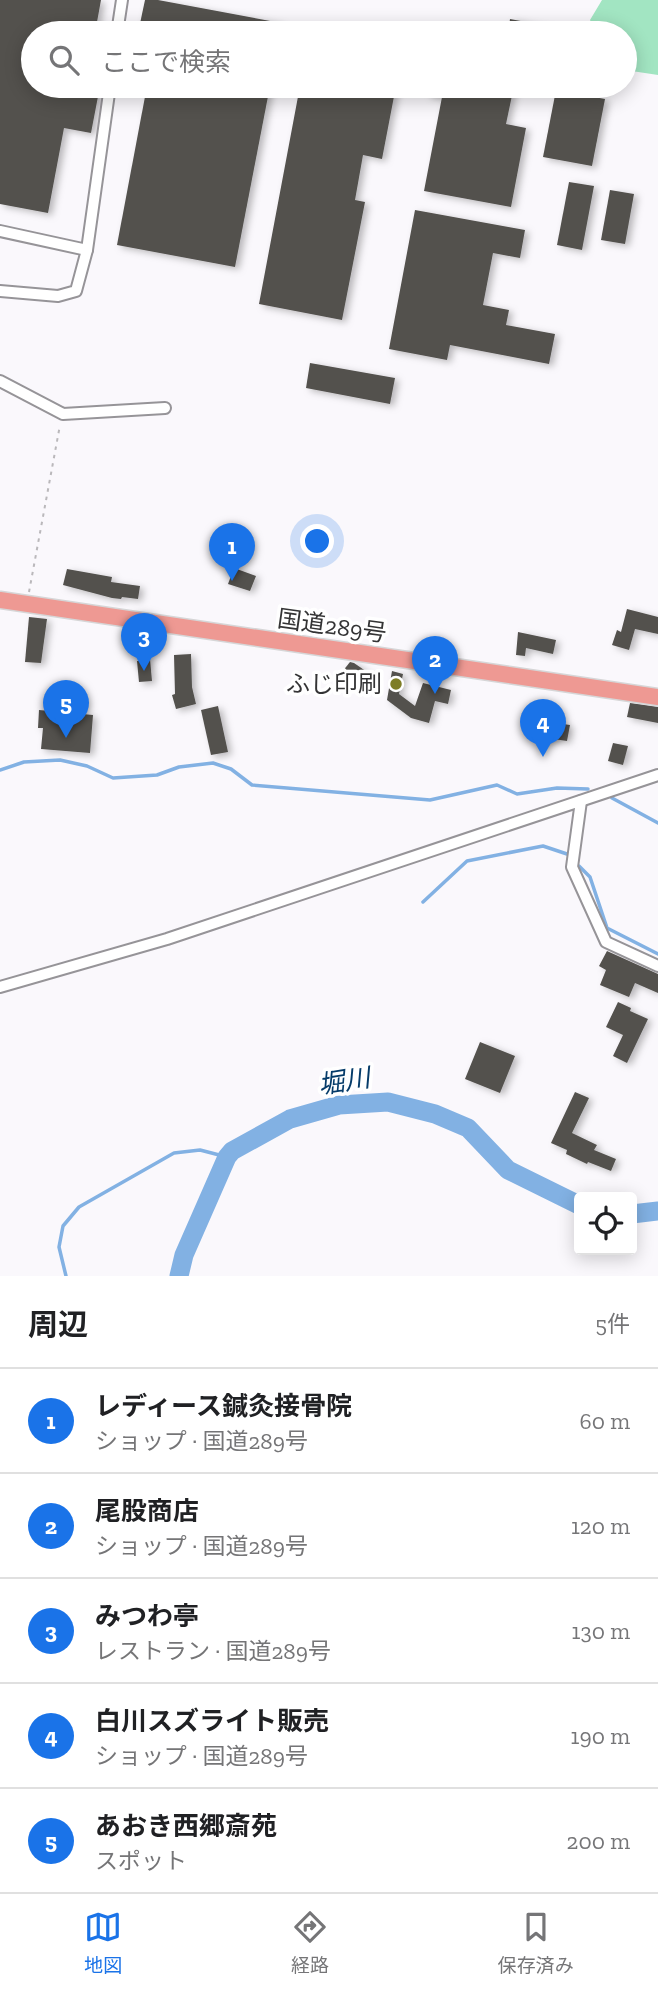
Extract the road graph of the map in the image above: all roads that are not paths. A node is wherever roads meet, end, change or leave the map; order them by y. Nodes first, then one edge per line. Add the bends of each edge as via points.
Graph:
1 (122, 0) edge
2 (119, 21) edge
3 (108, 98) edge
4 (0, 231) edge
5 (88, 250) junction
6 (0, 290) edge
7 (0, 381) edge
8 (165, 408) dead end
9 (0, 600) edge
10 (658, 697) edge
11 (658, 775) edge
12 (581, 801) junction
13 (658, 966) edge
14 (0, 987) edge

1 - 2 street
3 - 5 street
4 - 5 street
5 - 6 street via 76,291 58,296
7 - 8 street via 62,414
9 - 10 highway, 国道289号
11 - 12 street
12 - 13 street via 572,867 606,942
12 - 14 street via 157,942

